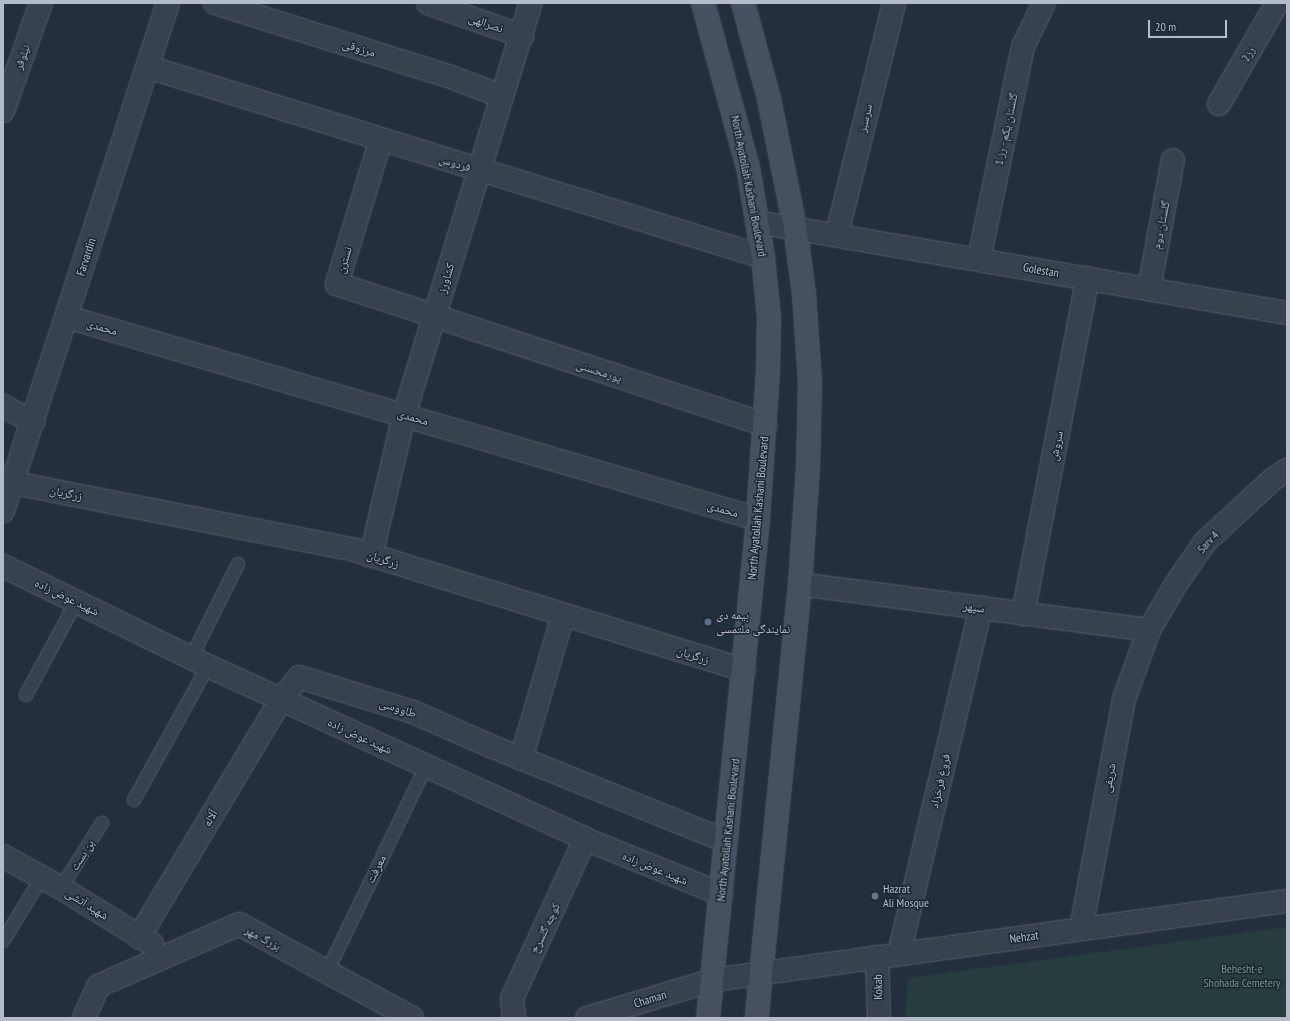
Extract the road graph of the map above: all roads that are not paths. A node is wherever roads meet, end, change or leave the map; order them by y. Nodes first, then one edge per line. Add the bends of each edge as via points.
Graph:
1 (40, 3) edge
2 (168, 3) edge
3 (215, 3) edge
4 (428, 3) edge
5 (531, 3) edge
6 (703, 3) edge
7 (743, 3) edge
8 (894, 3) edge
9 (1044, 3) edge
10 (1277, 3) edge
11 (522, 36) junction
12 (148, 67) junction
13 (501, 96) junction
14 (1219, 104) dead end
15 (3, 111) edge
16 (380, 139) junction
17 (1173, 160) dead end
18 (480, 170) junction
19 (757, 222) junction
20 (795, 227) junction
21 (838, 234) junction
22 (763, 257) junction
23 (979, 259) junction
24 (1088, 278) junction
25 (1149, 289) junction
26 (1287, 314) edge
27 (67, 317) junction
28 (433, 317) junction
29 (3, 406) edge
30 (404, 415) junction
31 (33, 422) junction
32 (765, 425) junction
33 (1287, 470) edge
34 (14, 482) junction
35 (3, 511) edge
36 (758, 519) junction
37 (371, 556) junction
38 (238, 564) dead end
39 (3, 566) edge
40 (800, 584) junction
41 (76, 602) junction
42 (981, 608) junction
43 (1023, 614) junction
44 (563, 615) junction
45 (1149, 630) junction
46 (200, 662) junction
47 (744, 670) junction
48 (26, 695) dead end
49 (281, 700) junction
50 (521, 759) junction
51 (426, 766) junction
52 (134, 800) dead end
53 (102, 822) dead end
54 (585, 839) junction
55 (726, 841) junction
56 (3, 856) edge
57 (42, 877) junction
58 (61, 888) junction
59 (721, 894) junction
60 (1287, 901) edge
61 (1081, 929) junction
62 (139, 937) junction
63 (3, 941) edge
64 (170, 953) junction
65 (899, 954) junction
66 (877, 957) junction
67 (327, 972) junction
68 (761, 973) junction
69 (713, 980) junction
70 (84, 1018) edge
71 (412, 1018) edge
72 (514, 1018) edge
73 (587, 1018) edge
74 (708, 1018) edge
75 (757, 1018) edge
76 (879, 1018) edge

1 - 15 street, نیلوفر
2 - 12 street, Farvardin
3 - 13 street, مرزوقی via 451,77
4 - 11 street, نصرالهی
5 - 11 street, کشاورز
6 - 19 main road, North Ayatollah Kashani Boulevard via 732,103
7 - 20 main road via 769,99
8 - 21 street, سرسبز
9 - 23 street, گلستان یکم - رز 1 via 1023,47
10 - 14 street, رز2
11 - 13 street, کشاورز
12 - 16 street, فردوس
12 - 27 street, Farvardin
13 - 18 street, کشاورز
16 - 18 street, فردوس
16 - 28 street, نسترن via 337,284
17 - 25 street, گلستان دوم
18 - 22 street, فردوس
18 - 28 street, کشاورز
19 - 20 street, Golestan
19 - 22 main road, North Ayatollah Kashani Boulevard
20 - 21 street, Golestan
20 - 40 main road via 804,294 810,382 808,467
21 - 23 street, Golestan
22 - 32 main road, North Ayatollah Kashani Boulevard via 768,316
23 - 24 street, Golestan
24 - 25 street, Golestan
24 - 43 street, سروش
25 - 26 street, Golestan
27 - 30 street, محمدی
27 - 31 street, Farvardin
28 - 30 street, کشاورز
28 - 32 street, پورمحسنی
29 - 31 street
30 - 36 street, محمدی
30 - 37 street, کشاورز
31 - 34 street, Farvardin
32 - 36 main road, North Ayatollah Kashani Boulevard
33 - 45 street, Sarv 4 via 1273,478 1205,542
34 - 35 street, Farvardin
34 - 37 street, زرگریان
36 - 47 main road, North Ayatollah Kashani Boulevard
37 - 44 street, زرگریان
38 - 46 lane
39 - 41 street, شهید عوض زاده
40 - 42 street, سپهر
40 - 68 main road
41 - 46 street, شهید عوض زاده
41 - 48 lane
42 - 43 street, سپهر
42 - 65 street, فروغ فرخزاد
43 - 45 street, سپهر
44 - 47 street, زرگریان
44 - 50 street
45 - 61 street, شریفی via 1124,699
46 - 49 street, شهید عوض زاده
46 - 52 lane
47 - 55 main road, North Ayatollah Kashani Boulevard
49 - 50 street, طاووسی via 298,677 413,712
49 - 51 street, شهید عوض زاده
49 - 62 street, آلاله
50 - 55 street, طاووسی
51 - 54 street, شهید عوض زاده
51 - 67 lane, معرفت
53 - 58 lane, بن بست
54 - 59 street, شهید عوض زاده
54 - 72 street, کوچه گلسرخ via 512,998
55 - 59 main road, North Ayatollah Kashani Boulevard
56 - 57 street, شهید آتشی
57 - 58 street, شهید آتشی
57 - 63 lane
58 - 62 street, شهید آتشی
59 - 69 main road, North Ayatollah Kashani Boulevard
60 - 61 street, Nehzat
61 - 65 street, Nehzat
62 - 64 street, شهید آتشی
64 - 67 street, بزرگ مهر via 239,924
64 - 70 street, بزرگ مهر via 98,986
65 - 66 street, Nehzat
66 - 68 street, Nehzat
66 - 76 street, Kokab
67 - 71 street, بزرگ مهر
68 - 69 street, Chaman
68 - 75 main road
69 - 73 street, Chaman
69 - 74 main road, North Ayatollah Kashani Boulevard

